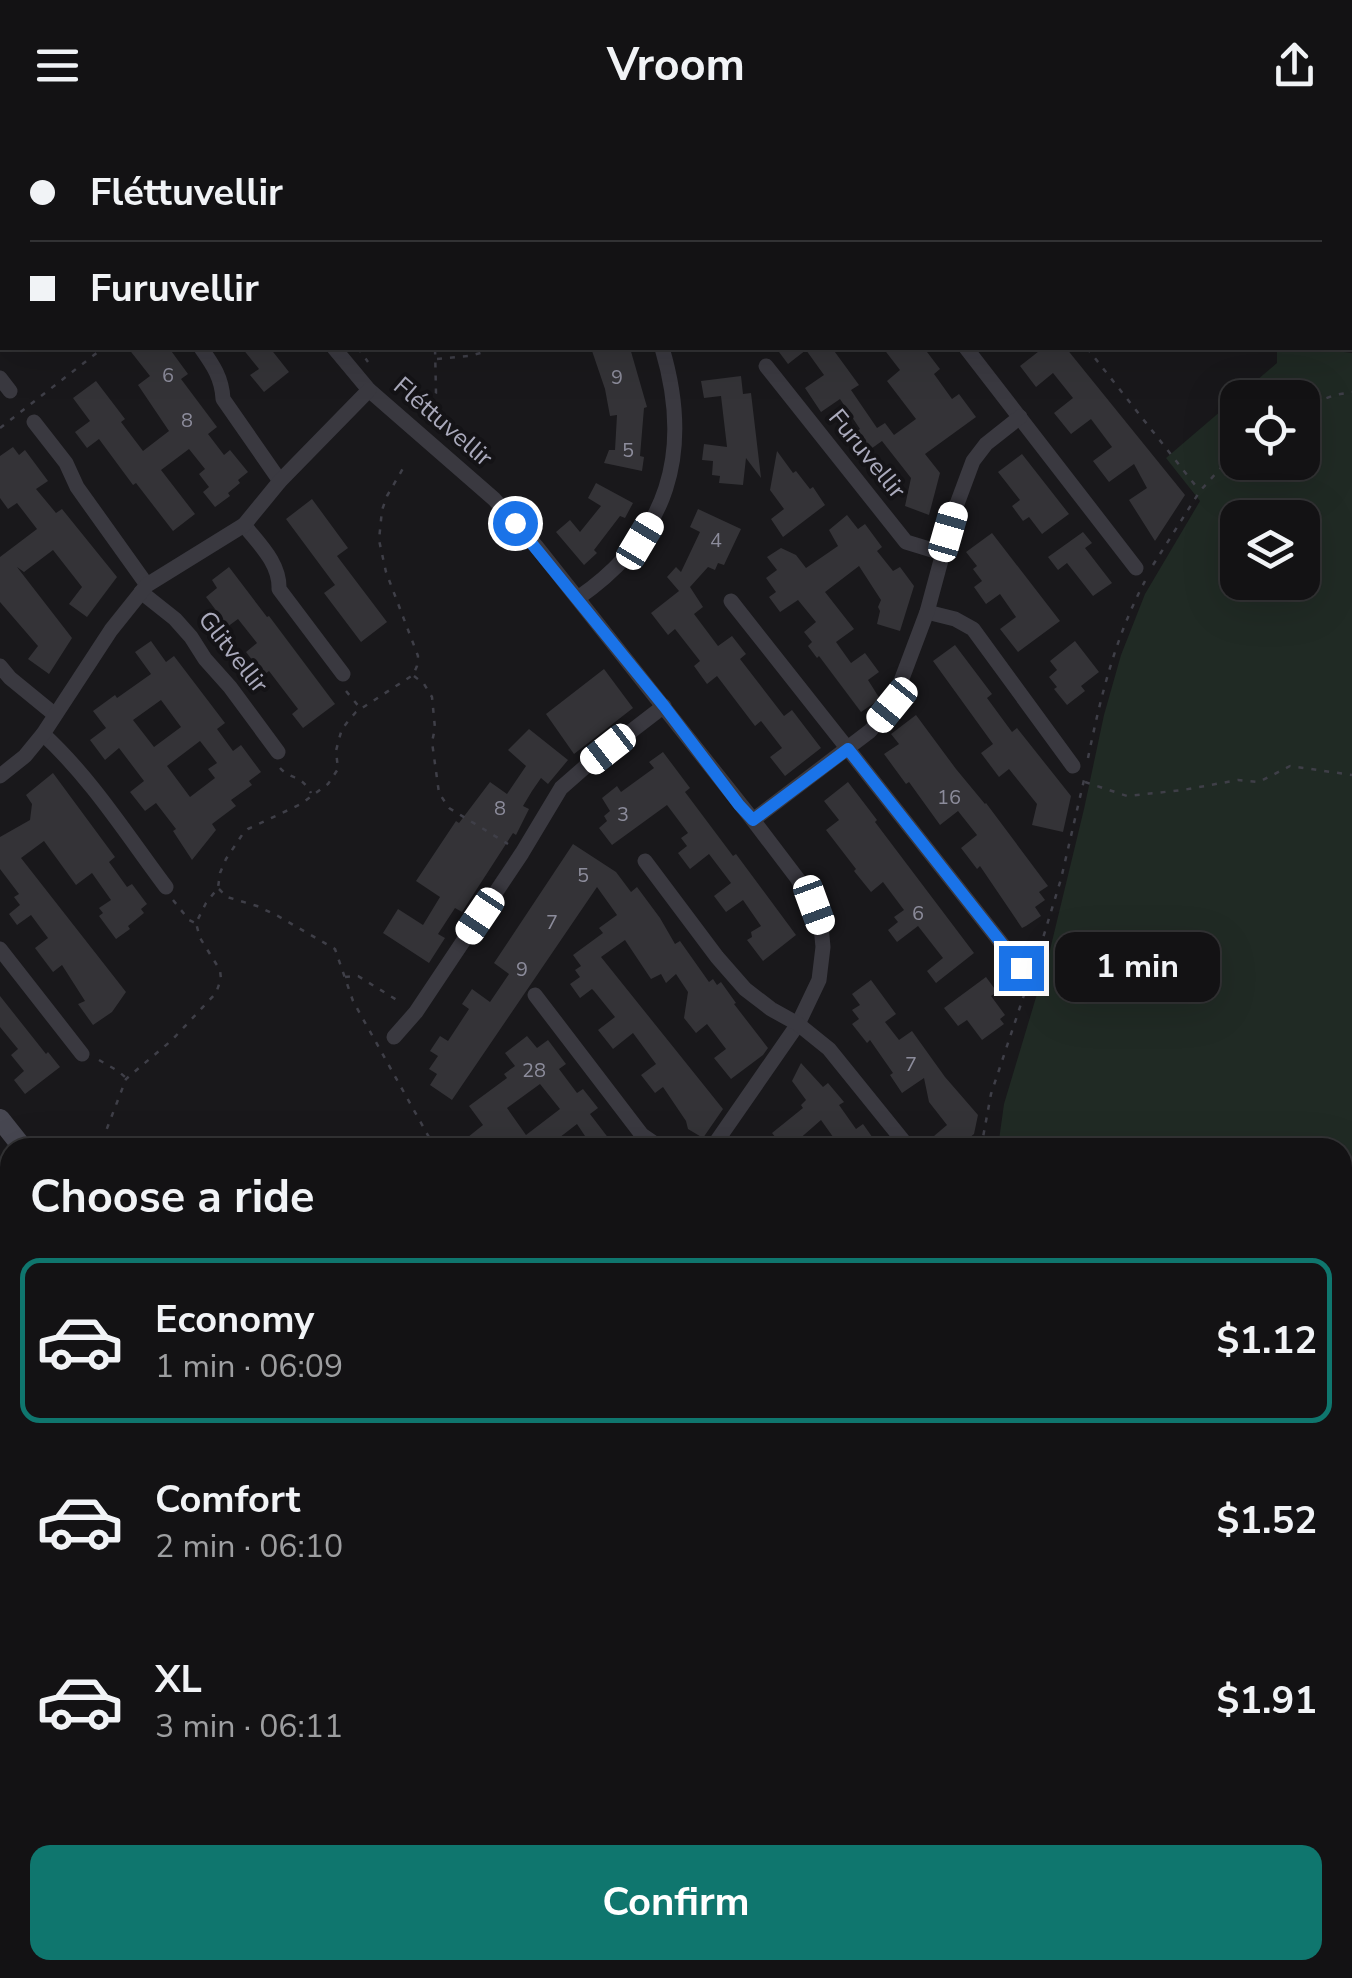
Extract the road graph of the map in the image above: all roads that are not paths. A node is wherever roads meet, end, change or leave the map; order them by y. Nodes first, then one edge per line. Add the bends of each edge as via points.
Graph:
1 (201, 350) edge
2 (336, 350) edge
3 (662, 350) edge
4 (968, 350) edge
5 (766, 366) dead end
6 (369, 390) junction
7 (1020, 417) junction
8 (34, 422) dead end
9 (280, 481) junction
10 (244, 525) junction
11 (942, 553) junction
12 (1136, 568) dead end
13 (144, 588) junction
14 (578, 598) junction
15 (731, 601) dead end
16 (927, 612) junction
17 (0, 666) edge
18 (344, 674) road end
19 (664, 706) junction
20 (54, 714) junction
21 (43, 734) junction
22 (848, 749) junction
23 (278, 752) road end
24 (1073, 766) dead end
25 (0, 776) edge
26 (753, 820) junction
27 (646, 861) dead end
28 (166, 887) road end
29 (0, 949) edge
30 (1028, 971) road end
31 (535, 995) dead end
32 (798, 1024) junction
33 (394, 1037) dead end
34 (82, 1054) road end
35 (646, 1138) edge
36 (719, 1138) edge
37 (901, 1138) edge

1 - 9 street via 222,383 223,400
2 - 6 street, Fléttuvellir
3 - 14 street via 677,437 663,499 640,541
4 - 7 street
5 - 11 street, Furuvellir via 906,542
6 - 9 street
6 - 14 street, Fléttuvellir via 494,500
7 - 11 street via 973,462
7 - 12 street
8 - 13 street, Glitvellir
9 - 10 street
10 - 13 street
10 - 18 street via 274,564 279,589
11 - 16 street
13 - 20 street
13 - 23 street, Glitvellir
14 - 19 street, Fléttuvellir
15 - 22 street
16 - 22 street via 892,705
16 - 24 street via 973,630
17 - 20 street
19 - 26 street, Fléttuvellir
19 - 33 street via 561,788
20 - 21 street
21 - 25 street
21 - 28 street
22 - 26 street
22 - 30 street
26 - 32 street, Fléttuvellir via 797,878 821,926 819,980
27 - 32 street via 745,988
29 - 34 street
31 - 35 street
32 - 36 street, Fléttuvellir
32 - 37 street via 829,1049

